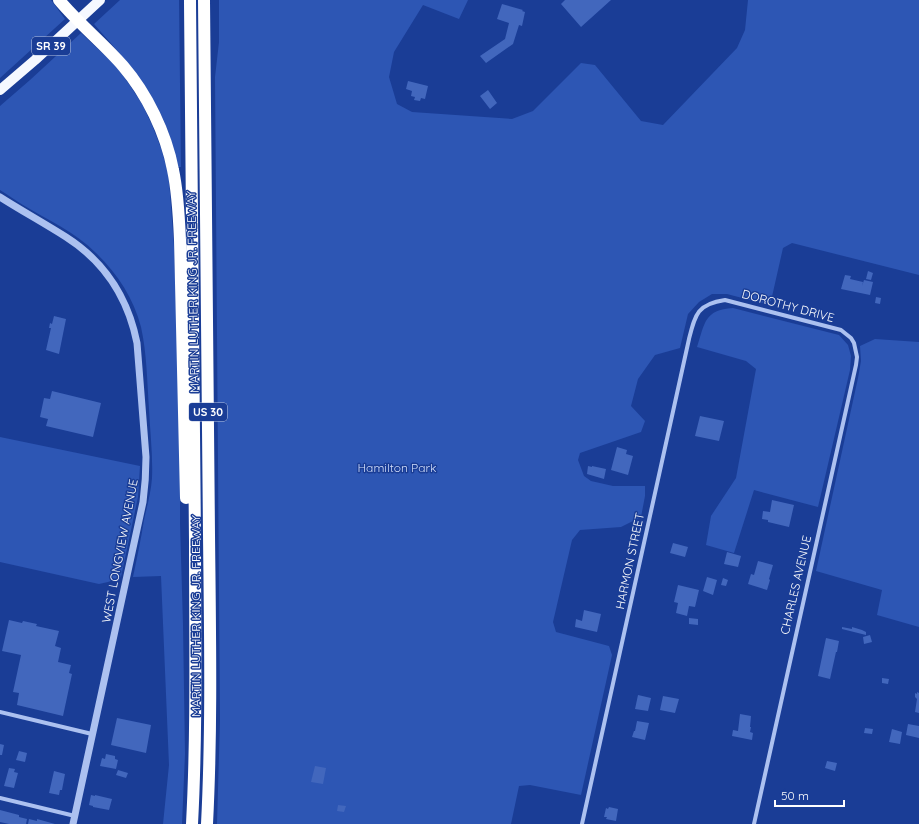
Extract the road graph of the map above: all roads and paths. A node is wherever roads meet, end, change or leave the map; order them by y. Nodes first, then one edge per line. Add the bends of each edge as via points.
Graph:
1 (60, 0) edge
2 (100, 0) edge
3 (190, 0) edge
4 (204, 0) edge
5 (211, 0) edge
6 (78, 20) junction
7 (205, 72) junction
8 (0, 90) edge
9 (0, 197) edge
10 (704, 306) joint
11 (856, 350) joint
12 (195, 628) junction
13 (0, 712) edge
14 (92, 734) junction
15 (0, 798) edge
16 (75, 816) junction
17 (73, 824) edge
18 (192, 824) edge
19 (207, 824) edge
20 (582, 824) edge
21 (754, 824) edge

1 - 6 highway
2 - 6 main road, SR 39
3 - 12 highway, MARTIN LUTHER KING JR. FREEWAY / US 30
4 - 7 highway, MARTIN LUTHER KING JR. FREEWAY / US 30
5 - 7 highway via 212,38
6 - 8 main road, SR 39
6 - 12 highway via 136,82 154,115 173,168 180,240 187,525
7 - 19 highway, MARTIN LUTHER KING JR. FREEWAY / US 30 via 210,714
9 - 14 street, WEST LONGVIEW AVENUE via 66,237 102,268 130,315 137,343 146,457 145,487
10 - 11 street, DOROTHY DRIVE via 725,300 841,330 851,338
10 - 20 street, HARMON STREET via 694,318 689,339
11 - 21 street, CHARLES AVENUE via 853,380
12 - 18 highway, MARTIN LUTHER KING JR. FREEWAY / US 30
13 - 14 street
14 - 16 street, WEST LONGVIEW AVENUE
15 - 16 street
16 - 17 street, WEST LONGVIEW AVENUE

